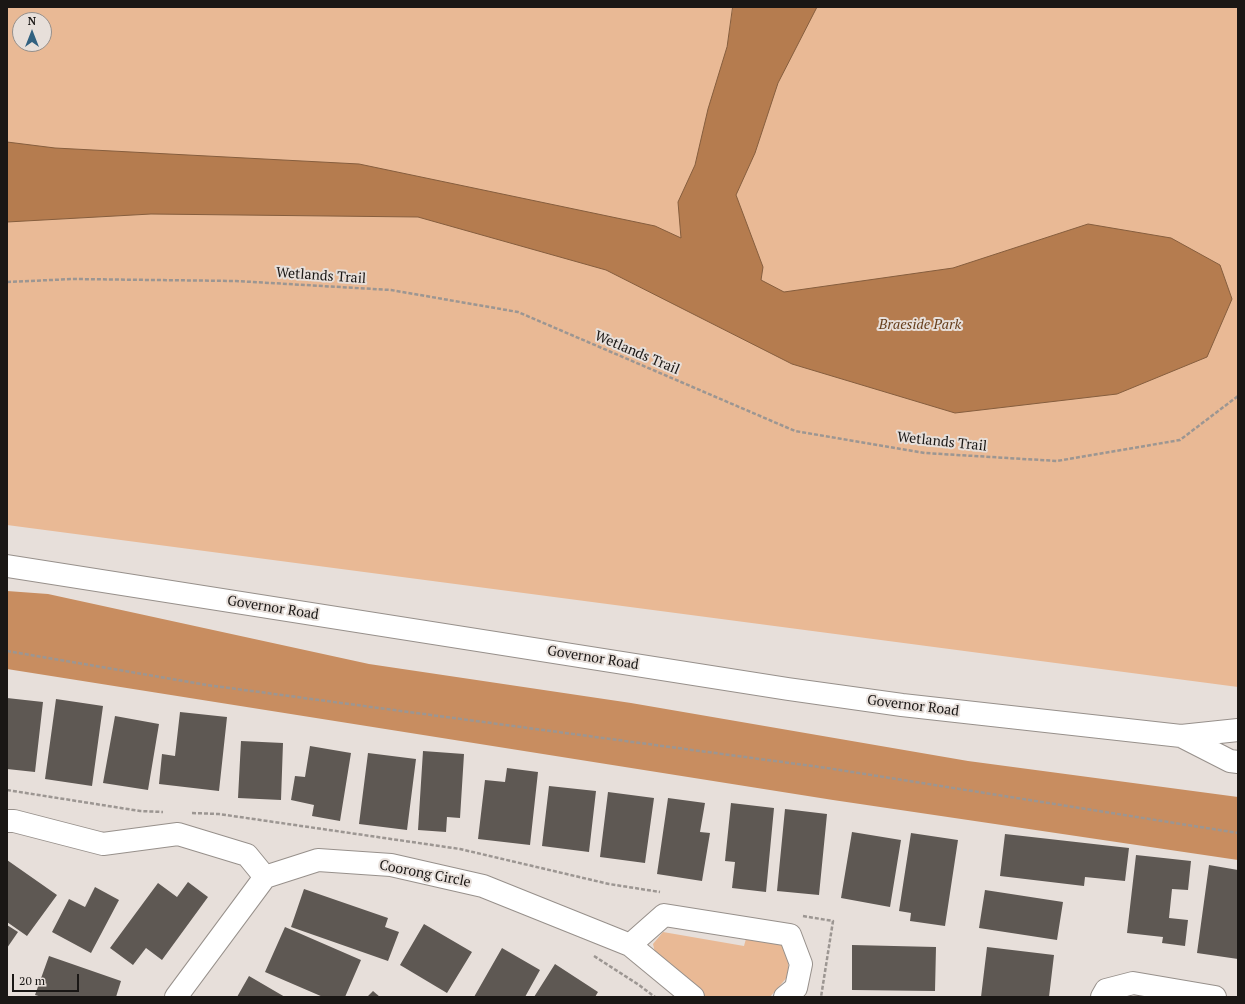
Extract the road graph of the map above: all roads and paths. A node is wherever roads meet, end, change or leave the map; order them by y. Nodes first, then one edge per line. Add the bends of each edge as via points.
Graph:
1 (7, 282) edge
2 (1238, 396) edge
3 (7, 566) edge
4 (7, 651) edge
5 (1238, 730) edge
6 (1181, 736) junction
7 (1238, 762) edge
8 (7, 821) edge
9 (1238, 833) edge
10 (265, 877) junction
11 (630, 945) junction
12 (587, 952) dead end
13 (176, 997) edge
14 (654, 997) edge
15 (693, 997) edge
16 (785, 997) edge
17 (1102, 997) edge
18 (1215, 997) edge

1 - 2 path, Wetlands Trail via 73,279 244,281 391,290 518,312 795,431 925,453 1056,461 1180,440
3 - 6 main road, Governor Road via 796,690 902,705
4 - 9 path via 207,685 827,768
5 - 6 main road, Governor Road
6 - 7 main road, Governor Road via 1230,761
8 - 10 main road via 103,844 178,834 247,855
10 - 11 main road, Coorong Circle via 318,860 391,865 483,886
10 - 13 main road
11 - 15 main road, Coorong Circle
11 - 16 main road via 664,915 790,934 801,964 796,988
12 - 14 path
17 - 18 main road via 1106,990 1133,983

